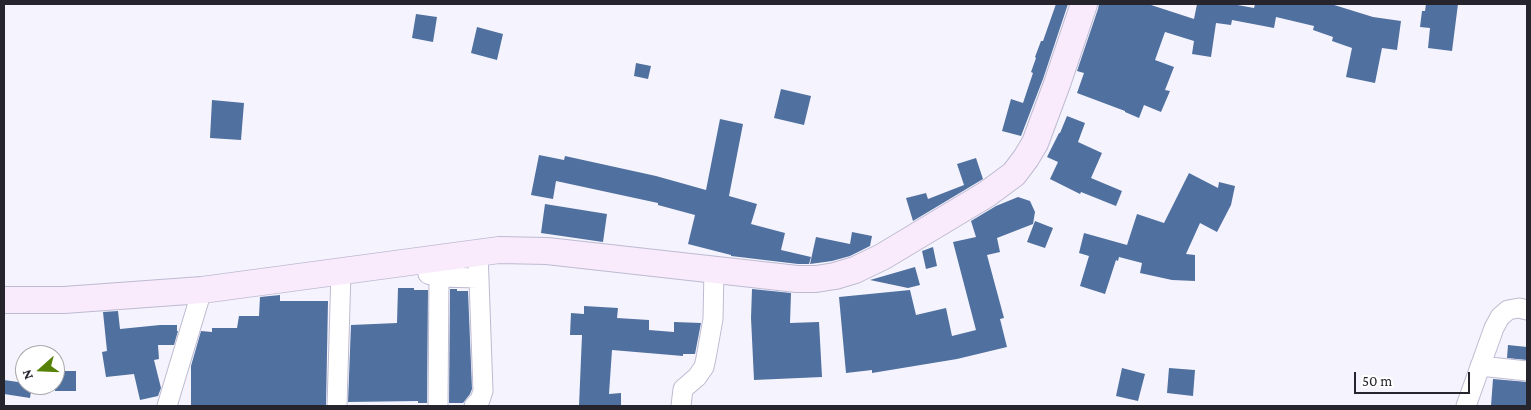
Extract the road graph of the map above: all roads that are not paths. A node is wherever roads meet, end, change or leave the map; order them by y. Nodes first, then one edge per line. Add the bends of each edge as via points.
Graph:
1 (1084, 4) edge
2 (478, 252) junction
3 (413, 262) junction
4 (714, 270) junction
5 (342, 272) junction
6 (439, 277) junction
7 (479, 278) junction
8 (202, 290) junction
9 (4, 300) edge
10 (1527, 310) edge
11 (1480, 366) junction
12 (1527, 370) edge
13 (167, 406) edge
14 (337, 406) edge
15 (438, 406) edge
16 (474, 406) edge
17 (681, 406) edge
18 (1466, 406) edge

1 - 4 street via 1035,143 1014,174 987,194 882,257 836,276 797,279
2 - 3 street
2 - 4 street via 547,252
2 - 7 street
3 - 5 street
3 - 6 street via 427,273
4 - 17 street via 713,319 704,368 683,389
5 - 8 street
5 - 14 street
6 - 7 street
6 - 15 street
7 - 16 street via 483,392
8 - 9 street via 64,300
8 - 13 street
10 - 11 street via 1508,310 1500,317
11 - 12 street
11 - 18 street

